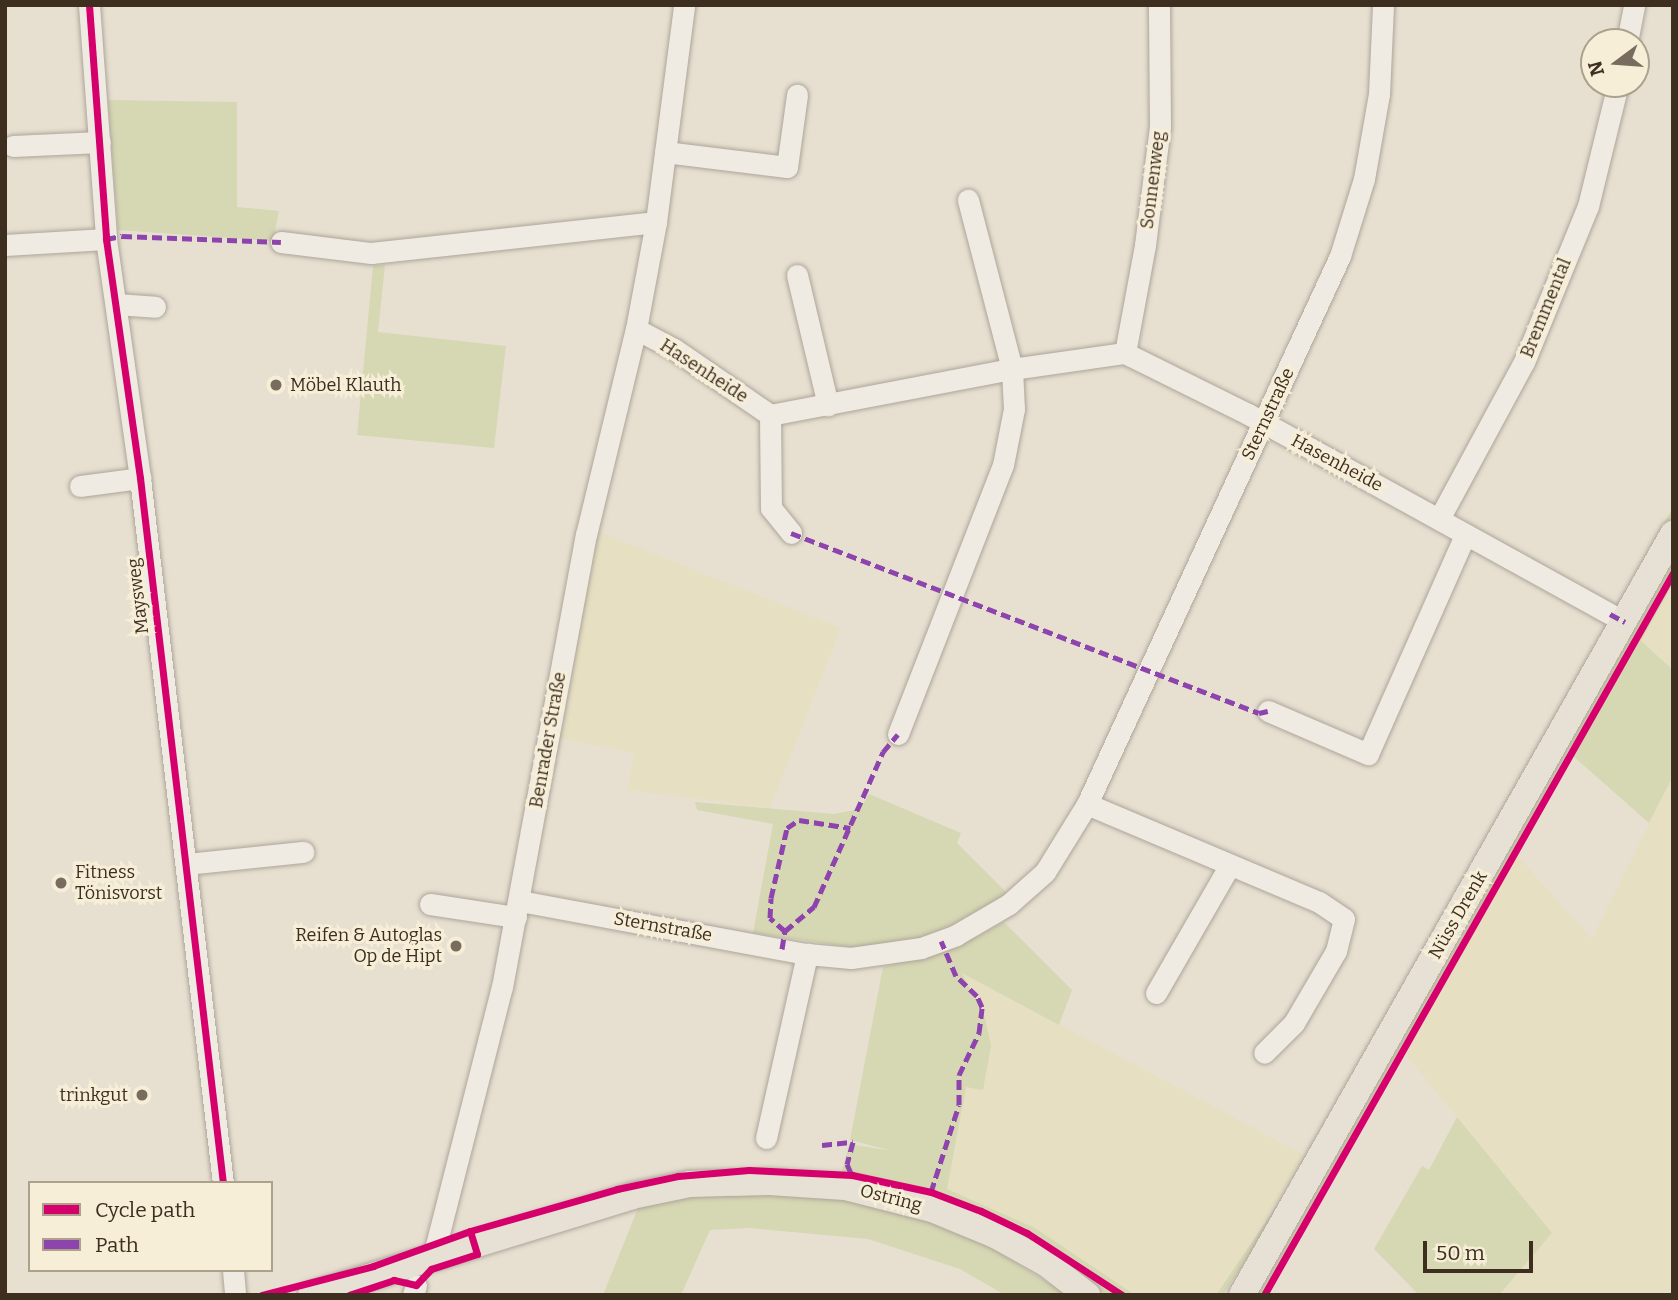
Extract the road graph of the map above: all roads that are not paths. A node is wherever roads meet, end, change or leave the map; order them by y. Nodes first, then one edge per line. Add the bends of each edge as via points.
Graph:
1 (89, 5) edge
2 (684, 5) edge
3 (1159, 5) edge
4 (1384, 5) edge
5 (1634, 5) edge
6 (1630, 28) edge
7 (797, 95) dead end
8 (1615, 98) edge
9 (100, 142) junction
10 (13, 146) dead end
11 (665, 152) junction
12 (968, 200) dead end
13 (656, 222) junction
14 (106, 239) junction
15 (281, 242) dead end
16 (5, 246) edge
17 (797, 275) dead end
18 (116, 304) junction
19 (155, 307) dead end
20 (636, 329) junction
21 (1125, 353) junction
22 (1012, 369) junction
23 (828, 405) junction
24 (771, 415) junction
25 (1264, 424) junction
26 (140, 478) junction
27 (80, 486) dead end
28 (1439, 519) junction
29 (791, 533) dead end
30 (1465, 534) junction
31 (1673, 534) edge
32 (1610, 614) dead end
33 (1268, 711) dead end
34 (898, 734) dead end
35 (1087, 804) junction
36 (303, 852) dead end
37 (186, 864) junction
38 (1230, 865) junction
39 (430, 904) dead end
40 (518, 909) junction
41 (807, 954) junction
42 (1156, 993) dead end
43 (1264, 1053) dead end
44 (766, 1138) dead end
45 (223, 1181) edge
46 (433, 1257) junction
47 (233, 1272) edge
48 (235, 1295) edge
49 (311, 1295) edge
50 (1087, 1295) edge
51 (1242, 1295) edge

1 - 9 street, Maysweg
2 - 11 street, Benrader Straße
3 - 21 street, Sonnenweg via 1160,127 1146,245
4 - 25 street, Sternstraße via 1379,94 1364,179 1340,256
5 - 6 street
7 - 11 street via 787,167
8 - 28 street, Bremmental via 1588,205 1524,362
9 - 10 street
9 - 14 street, Maysweg
11 - 13 street, Benrader Straße
12 - 22 street
13 - 15 street via 371,253
13 - 20 street, Benrader Straße
14 - 16 street
14 - 18 street, Maysweg
17 - 23 street
18 - 19 street
18 - 26 street, Maysweg
20 - 24 street, Hasenheide via 674,349
20 - 40 street, Benrader Straße via 586,535
21 - 22 street
21 - 25 street, Hasenheide
22 - 23 street
22 - 34 street via 1014,409 1003,465
23 - 24 street
24 - 29 street via 771,508
25 - 28 street, Hasenheide
25 - 35 street, Sternstraße
26 - 27 street
26 - 37 street, Maysweg
28 - 30 street, Hasenheide
30 - 32 street, Hasenheide
30 - 33 street via 1368,754
31 - 51 main road, Nüss Drenk
35 - 38 street
35 - 41 street, Sternstraße via 1045,872 1009,904 971,927 896,953 850,958
36 - 37 street
37 - 45 street, Maysweg
38 - 42 street
38 - 43 street via 1319,902 1344,919 1336,951 1294,1023
39 - 40 street, Sternstraße
40 - 41 street, Sternstraße
40 - 46 street, Benrader Straße
41 - 44 street
46 - 49 main road, Ostring
46 - 50 main road, Ostring via 632,1196 690,1184 769,1182 845,1187 932,1209 995,1235 1047,1264
47 - 48 street

